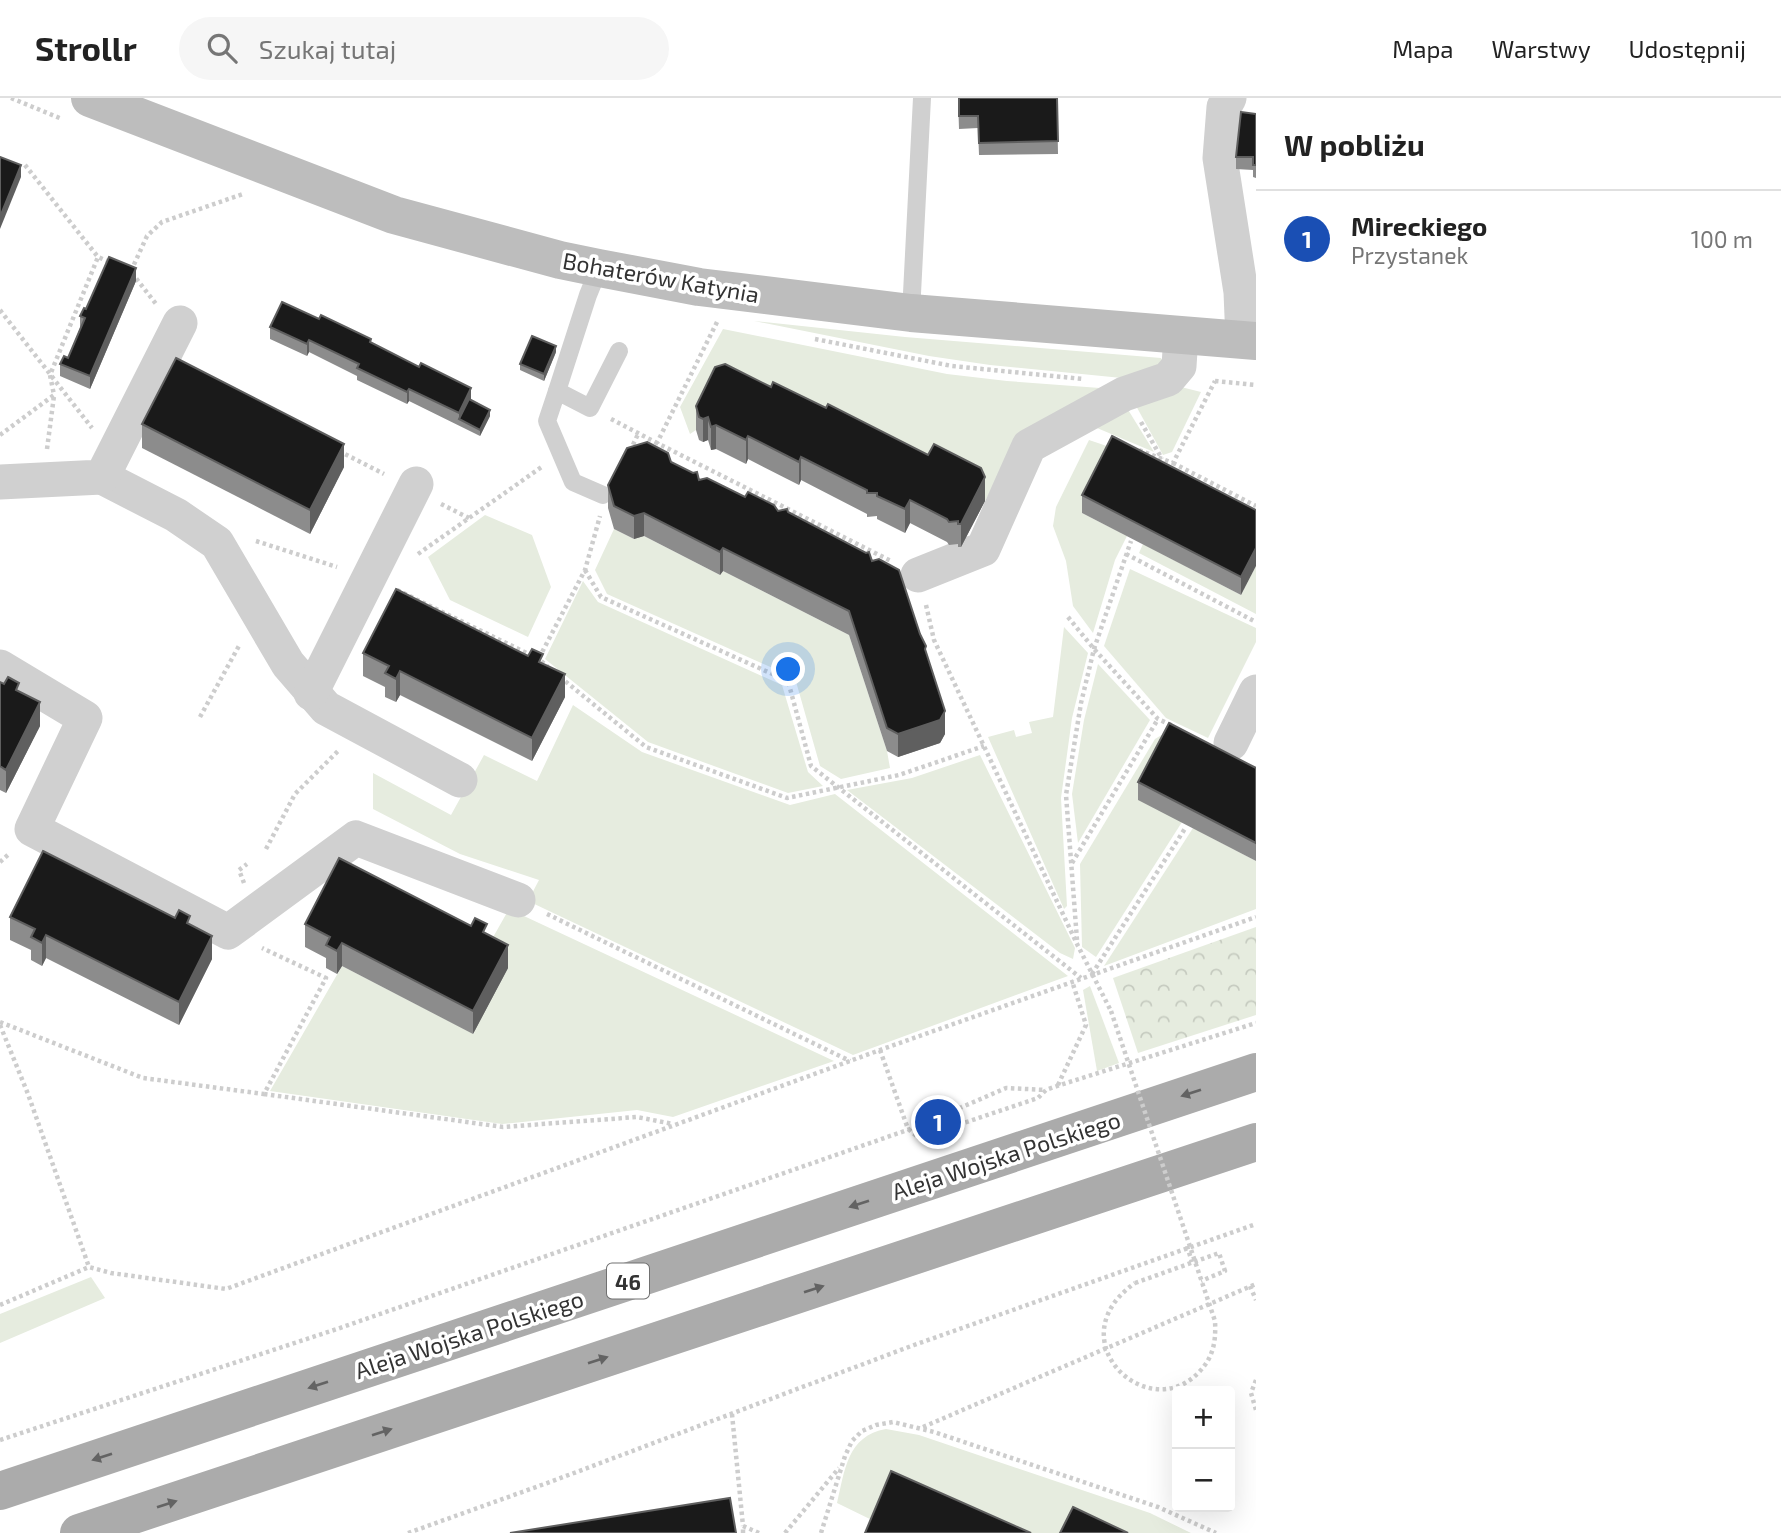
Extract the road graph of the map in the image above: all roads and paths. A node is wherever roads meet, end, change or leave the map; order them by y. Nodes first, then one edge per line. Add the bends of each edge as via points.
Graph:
1 (90, 98) edge
2 (922, 98) edge
3 (1229, 98) edge
4 (25, 165) dead end
5 (247, 192) dead end
6 (1243, 210) edge
7 (98, 257) junction
8 (599, 268) junction
9 (131, 272) junction
10 (0, 310) edge
11 (911, 313) junction
12 (705, 317) dead end
13 (178, 327) joint
14 (1181, 335) junction
15 (809, 338) dead end
16 (1249, 341) edge
17 (619, 352) dead end
18 (50, 375) junction
19 (1205, 380) dead end
20 (1215, 381) junction
21 (1256, 385) edge
22 (1110, 387) junction
23 (557, 391) junction
24 (54, 395) junction
25 (590, 408) junction
26 (639, 432) junction
27 (96, 433) dead end
28 (0, 435) edge
29 (657, 443) junction
30 (332, 446) edge
31 (1127, 446) edge
32 (561, 453) junction
33 (47, 454) dead end
34 (628, 454) edge
35 (1162, 459) junction
36 (1172, 463) junction
37 (102, 477) junction
38 (0, 482) edge
39 (415, 488) junction
40 (603, 502) joint
41 (1256, 506) edge
42 (483, 509) dead end
43 (469, 518) dead end
44 (1131, 541) edge
45 (217, 543) junction
46 (1126, 554) junction
47 (342, 569) dead end
48 (585, 570) junction
49 (918, 575) junction
50 (393, 588) edge
51 (258, 612) junction
52 (1068, 617) dead end
53 (1256, 622) edge
54 (1094, 649) junction
55 (539, 659) junction
56 (0, 667) edge
57 (1256, 692) edge
58 (311, 693) junction
59 (200, 717) dead end
60 (1158, 719) junction
61 (363, 728) junction
62 (1182, 731) edge
63 (1231, 743) dead end
64 (984, 746) junction
65 (460, 780) dead end
66 (838, 787) junction
67 (1186, 827) edge
68 (266, 849) dead end
69 (1072, 863) junction
70 (518, 900) joint
71 (1256, 917) edge
72 (228, 932) junction
73 (1078, 946) junction
74 (1092, 974) junction
75 (1081, 978) junction
76 (1072, 981) junction
77 (1256, 1023) edge
78 (0, 1024) edge
79 (880, 1050) junction
80 (850, 1061) junction
81 (1256, 1072) edge
82 (1057, 1086) junction
83 (1046, 1090) junction
84 (264, 1094) junction
85 (676, 1124) junction
86 (908, 1129) junction
87 (1256, 1142) edge
88 (1256, 1224) edge
89 (1187, 1246) junction
90 (1192, 1262) junction
91 (89, 1267) junction
92 (1201, 1281) junction
93 (1253, 1285) edge
94 (1256, 1300) edge
95 (0, 1305) edge
96 (1256, 1380) edge
97 (1256, 1410) edge
98 (732, 1414) junction
99 (921, 1428) junction
100 (0, 1440) edge
101 (842, 1465) junction
102 (0, 1491) edge
103 (743, 1526) junction
104 (79, 1533) edge
105 (408, 1533) edge
106 (743, 1533) edge
107 (759, 1533) edge
108 (785, 1533) edge
109 (821, 1533) edge
110 (1216, 1533) edge

1 - 8 street, Bohaterów Katynia via 394,215
2 - 11 lane
3 - 6 street via 1224,107 1220,158
4 - 7 path
5 - 9 path via 162,222 147,236
6 - 16 street via 1242,303
7 - 9 path
7 - 18 path
8 - 11 street, Bohaterów Katynia via 699,287
8 - 23 lane
9 - 13 path
10 - 18 path
11 - 14 street, Bohaterów Katynia
12 - 29 path via 718,320
13 - 37 street
14 - 16 street, Bohaterów Katynia
14 - 22 street via 1179,366 1168,379
15 - 22 path via 952,366
17 - 25 lane
18 - 24 path
18 - 27 path
19 - 20 path
20 - 21 path
20 - 36 path
22 - 35 path
22 - 49 street via 1029,446 983,549
23 - 25 lane
23 - 32 lane via 547,421
24 - 28 path
24 - 33 path
25 - 26 path
26 - 29 path
26 - 34 path
29 - 49 path
30 - 39 path
31 - 35 path
32 - 40 lane via 573,482
32 - 42 path
35 - 36 path
36 - 41 path
37 - 38 street
37 - 45 street via 176,515
39 - 43 path
39 - 58 street
40 - 48 path
44 - 46 path
45 - 47 path via 227,532
45 - 51 street
46 - 53 path
46 - 54 path
48 - 55 path
48 - 66 path via 601,597 788,681 811,766
49 - 64 path via 934,640
50 - 55 path
51 - 58 street
51 - 59 path
52 - 54 path
54 - 60 path
54 - 69 path via 1066,795
55 - 66 path via 646,747 787,798
56 - 72 street via 85,718 32,829
57 - 63 street
58 - 61 street via 326,708
60 - 62 path
60 - 69 path
61 - 65 street
61 - 68 path via 295,794
64 - 66 path via 899,775
64 - 73 path
66 - 75 path
67 - 74 path
69 - 73 path
70 - 72 street via 356,838
70 - 80 path
71 - 74 path
72 - 84 path via 326,978
73 - 74 path
74 - 75 path
74 - 92 path, bridge via 1111,1012
75 - 76 path
76 - 79 path
76 - 82 path via 1086,1025
77 - 82 path
78 - 84 path via 143,1078
78 - 91 path
79 - 80 path
79 - 86 path
80 - 85 path
81 -> 102 main road, Aleja Wojska Polskiego / 46
82 - 83 path
83 - 86 path via 1006,1088
83 - 86 path via 1038,1098 919,1138
84 - 85 path via 503,1127 637,1116
85 - 91 path via 226,1289
86 - 100 path via 337,1329
104 -> 87 main road
88 - 89 path
89 - 90 path
89 - 98 path
90 - 92 path via 1219,1253 1225,1271
90 - 92 path, bridge via 1135,1283 1111,1306 1105,1321 1107,1353 1130,1380 1151,1389 1166,1389 1195,1377 1205,1366 1216,1337
91 - 95 path
93 - 94 path
93 - 99 path
96 - 97 path via 1251,1393
98 - 103 path
98 - 105 path
99 - 101 path via 876,1424 852,1441
99 - 110 path via 1158,1507
101 - 108 path
101 - 109 path
103 - 106 path
103 - 107 path

